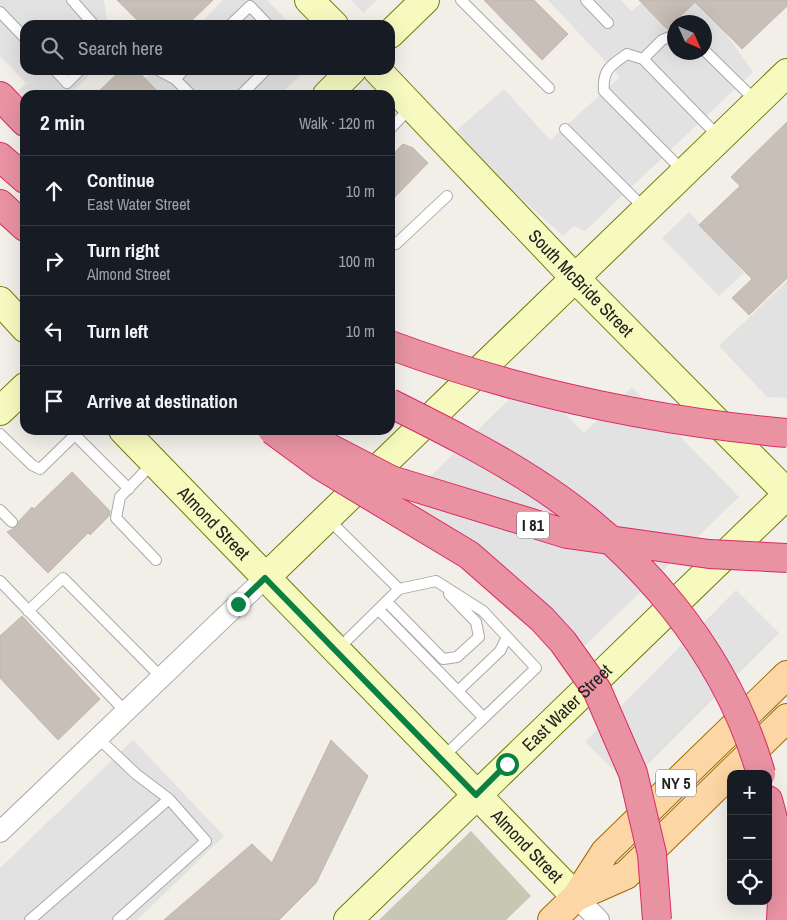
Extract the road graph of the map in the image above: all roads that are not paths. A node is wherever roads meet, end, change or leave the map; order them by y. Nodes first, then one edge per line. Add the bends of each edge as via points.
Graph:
1 (72, 0) edge
2 (309, 0) edge
3 (425, 0) edge
4 (461, 0) edge
5 (586, 0) edge
6 (0, 12) edge
7 (90, 20) edge
8 (235, 20) edge
9 (263, 20) edge
10 (329, 20) edge
11 (608, 23) dead end
12 (395, 29) edge
13 (20, 33) edge
14 (667, 38) edge
15 (712, 58) edge
16 (643, 59) junction
17 (787, 73) edge
18 (60, 75) edge
19 (75, 75) edge
20 (167, 75) edge
21 (179, 75) edge
22 (261, 75) edge
23 (347, 75) edge
24 (382, 75) edge
25 (175, 79) junction
26 (549, 88) dead end
27 (185, 90) edge
28 (246, 90) edge
29 (331, 90) edge
30 (0, 96) edge
31 (757, 102) junction
32 (412, 106) junction
33 (20, 117) edge
34 (0, 118) edge
35 (395, 124) edge
36 (565, 129) dead end
37 (20, 132) edge
38 (720, 138) junction
39 (0, 157) edge
40 (685, 172) junction
41 (20, 175) edge
42 (447, 196) dead end
43 (0, 204) edge
44 (646, 210) junction
45 (20, 222) edge
46 (395, 244) edge
47 (575, 278) junction
48 (0, 301) edge
49 (20, 323) edge
50 (395, 347) edge
51 (20, 392) edge
52 (395, 407) edge
53 (0, 411) edge
54 (787, 433) edge
55 (0, 434) edge
56 (75, 435) edge
57 (79, 435) edge
58 (128, 435) edge
59 (279, 435) edge
60 (306, 435) edge
61 (154, 462) junction
62 (128, 489) junction
63 (787, 494) edge
64 (0, 510) edge
65 (327, 518) junction
66 (12, 522) dead end
67 (787, 558) edge
68 (156, 560) dead end
69 (265, 578) junction
70 (0, 581) edge
71 (436, 581) junction
72 (400, 589) junction
73 (387, 602) junction
74 (379, 610) junction
75 (28, 611) junction
76 (507, 637) junction
77 (336, 651) junction
78 (787, 674) edge
79 (161, 677) junction
80 (458, 691) junction
81 (126, 712) junction
82 (484, 718) junction
83 (787, 718) edge
84 (98, 738) junction
85 (441, 758) junction
86 (760, 770) edge
87 (476, 795) junction
88 (169, 799) junction
89 (771, 815) edge
90 (0, 832) edge
91 (576, 897) junction
92 (30, 920) edge
93 (118, 920) edge
94 (348, 920) edge
95 (552, 920) edge
96 (599, 920) edge
97 (657, 920) edge
98 (781, 920) edge

1 - 7 lane
2 - 10 street
3 - 12 street
4 - 26 lane
5 - 11 lane
6 - 13 lane
8 - 9 lane via 250,6
14 - 16 lane
15 - 31 lane
16 - 38 lane
16 - 40 lane via 627,54 611,65 603,78 604,91
17 - 31 street
18 - 19 lane via 67,83
20 - 25 lane
21 - 25 lane
22 - 28 lane
23 - 29 street
24 - 32 street, South McBride Street
25 - 27 lane
30 - 33 highway
31 - 38 street
32 - 35 lane
32 - 47 street, South McBride Street
34 - 37 highway
36 - 44 lane
38 - 40 street
39 - 41 highway
40 - 44 street
42 - 46 lane
43 - 45 highway
44 - 47 street
47 - 63 street, South McBride Street
47 - 65 street
48 - 49 street
50 - 54 highway, bridge via 488,378 613,407 706,424
51 - 53 street
52 - 86 highway, bridge via 533,481 585,518 632,562 690,628 716,670 740,716
55 - 56 lane via 40,469
57 - 62 lane
58 - 61 street, Almond Street
59 - 97 highway, bridge via 328,470 469,555 563,642 597,690 632,773 652,854
60 - 67 highway, I 81, bridge via 391,480 567,534 709,554
61 - 62 lane
61 - 69 street, Almond Street
62 - 68 lane via 120,497 116,518
63 - 87 street, East Water Street
64 - 66 lane
65 - 69 street
65 - 72 lane
69 - 77 street, Almond Street
69 - 79 street
70 - 75 lane
71 - 72 lane
71 - 73 lane via 476,622 479,637 457,657 443,659
71 - 76 lane via 483,611
72 - 73 lane
73 - 74 lane
74 - 77 lane
74 - 80 lane
75 - 79 lane via 62,578
75 - 81 lane
76 - 80 lane via 500,651
76 - 82 lane via 536,668
77 - 85 street, Almond Street
78 - 91 main road, NY 5 via 606,852
79 - 81 street
80 - 82 lane
81 - 84 street
82 - 85 lane
83 - 91 main road, NY 5 via 626,875
84 - 88 lane via 136,774
84 - 90 street
85 - 87 street, Almond Street
87 - 91 street, Almond Street
87 - 94 street, East Water Street
88 - 92 lane
88 - 93 lane via 206,841
89 - 98 highway via 784,885
91 - 95 main road, NY 5
91 - 96 street

